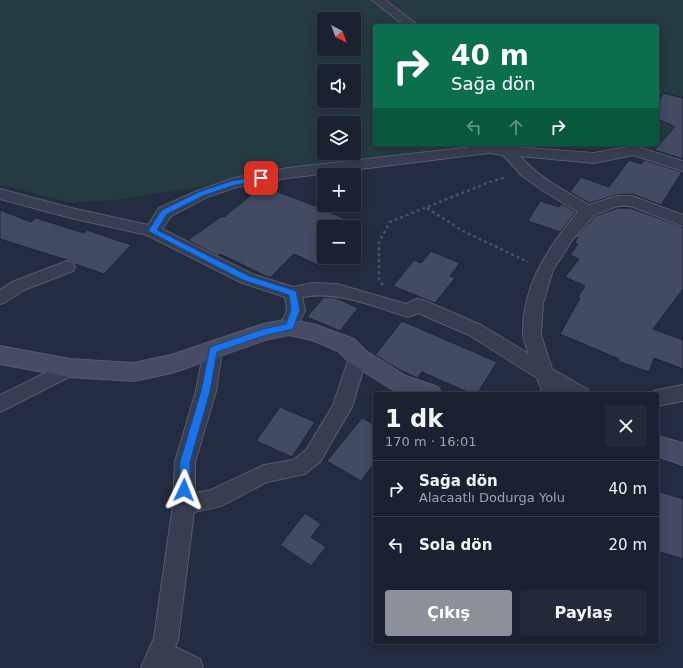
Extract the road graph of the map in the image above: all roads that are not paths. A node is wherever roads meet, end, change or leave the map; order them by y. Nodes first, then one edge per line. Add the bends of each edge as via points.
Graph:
1 (378, 0) edge
2 (410, 24) edge
3 (634, 147) edge
4 (507, 150) junction
5 (683, 166) edge
6 (0, 194) edge
7 (588, 210) junction
8 (683, 221) edge
9 (152, 231) junction
10 (67, 267) dead end
11 (293, 293) junction
12 (0, 298) edge
13 (290, 327) junction
14 (213, 350) junction
15 (0, 355) edge
16 (358, 357) junction
17 (70, 368) junction
18 (544, 373) junction
19 (425, 392) edge
20 (553, 392) edge
21 (577, 392) edge
22 (683, 393) edge
23 (659, 398) edge
24 (0, 404) edge
25 (659, 447) edge
26 (683, 454) edge
27 (184, 505) junction
28 (157, 660) edge
29 (191, 668) edge

1 - 2 street
3 - 4 street via 594,158
3 - 5 street
4 - 7 street via 526,172
4 - 9 street via 489,149 288,173 234,183 202,194 165,212
6 - 9 street
7 - 8 street via 617,201 632,201
7 - 18 street via 567,235 545,269 534,303 532,335
9 - 11 street via 246,278
10 - 12 street via 18,286
11 - 13 street via 296,310
11 - 18 street via 313,289 337,290 408,311 417,305 475,330
13 - 14 street via 263,332
13 - 16 street via 316,333 346,345
14 - 17 street via 172,364 133,372
14 - 27 street via 206,391 185,462
15 - 17 street
16 - 19 street via 398,382
16 - 27 street via 342,407 313,456 298,468 264,474 214,499
17 - 24 street
18 - 20 street
18 - 21 street
22 - 23 street
25 - 26 street
27 - 28 street via 166,640
28 - 29 street

